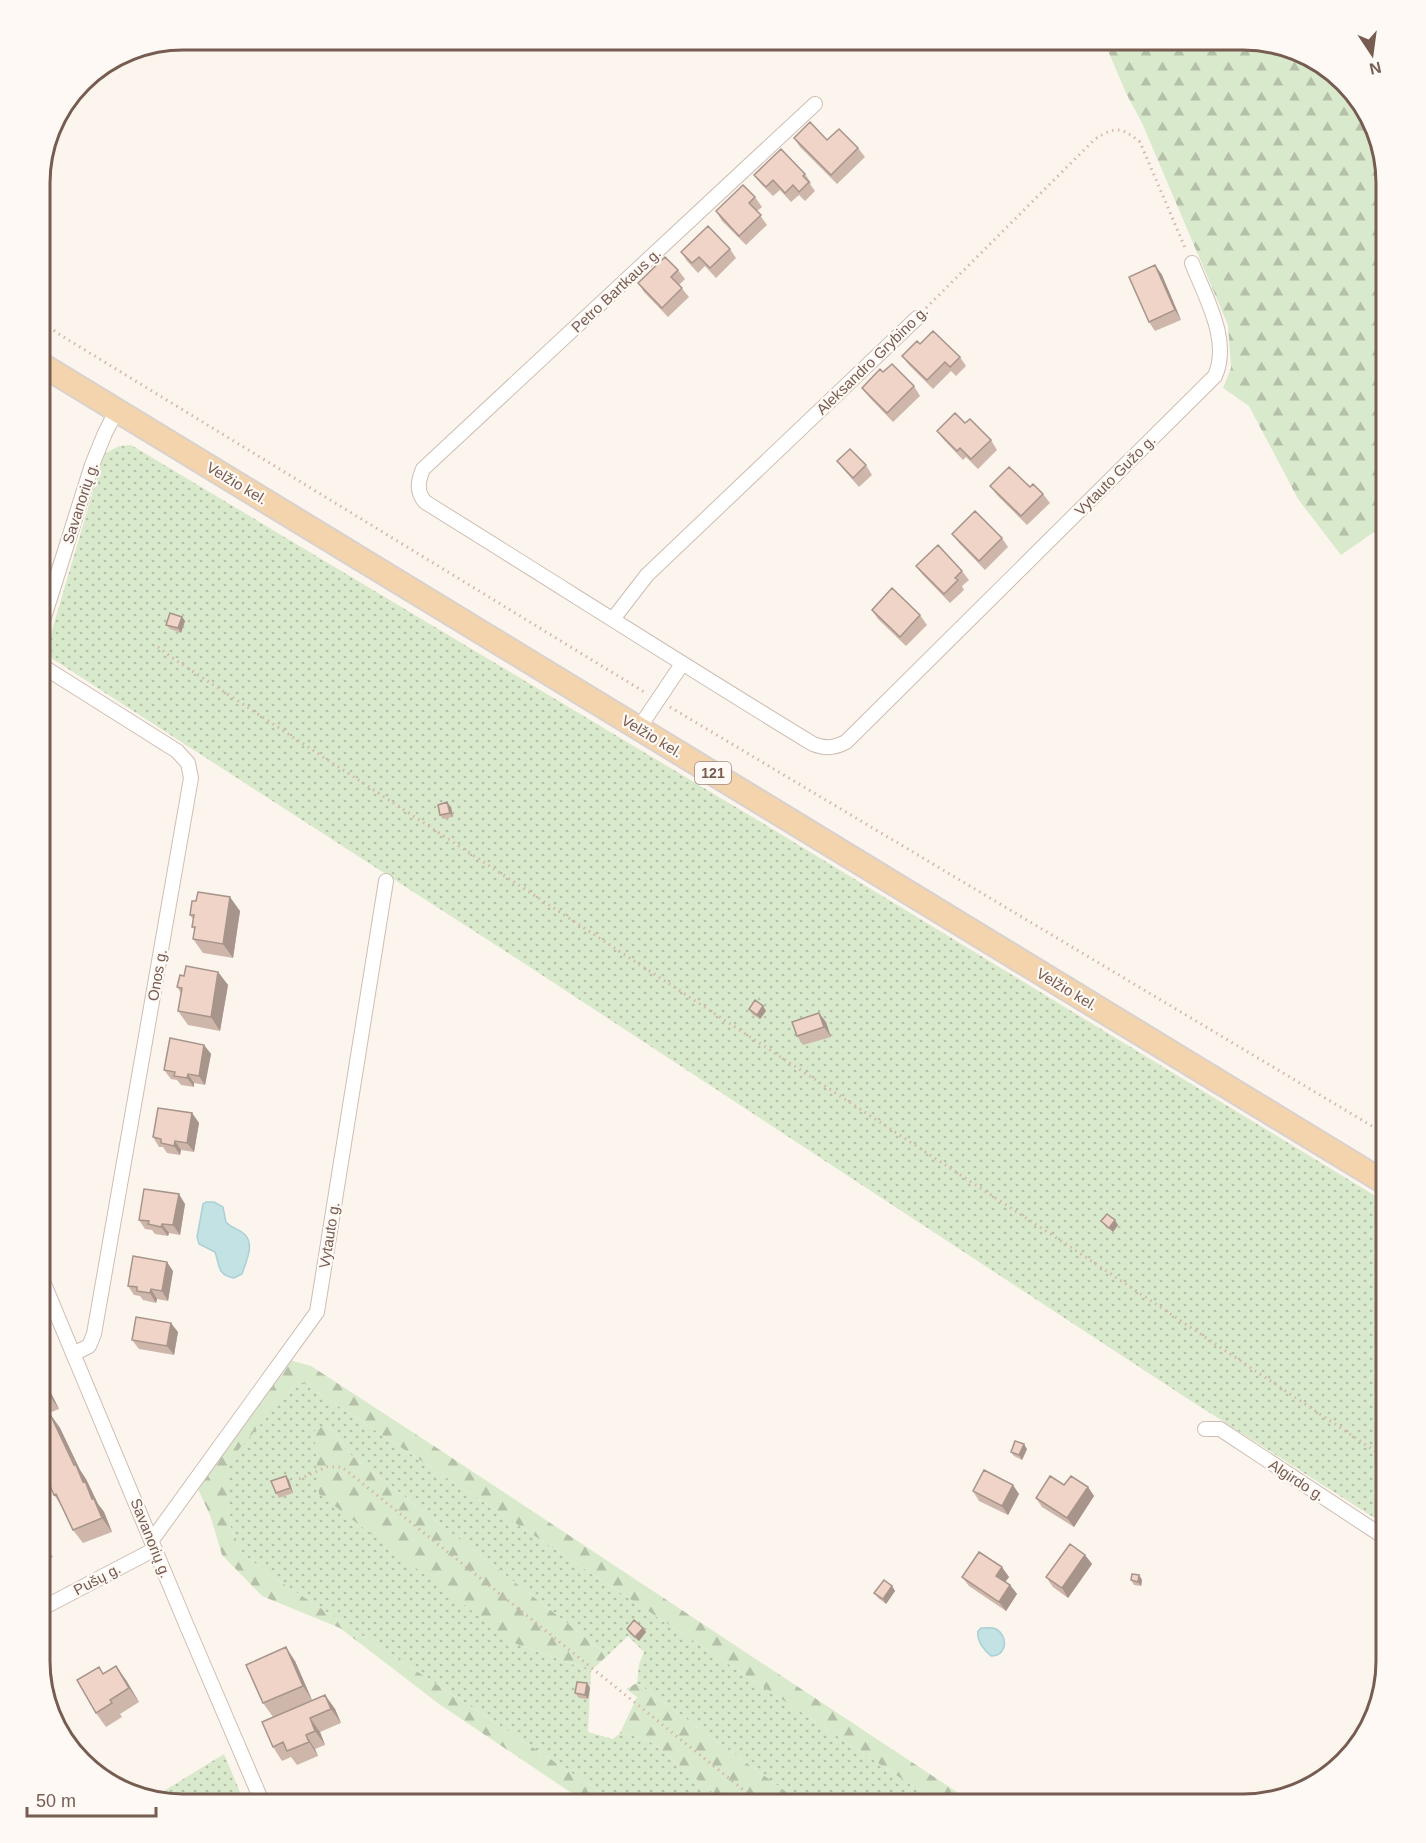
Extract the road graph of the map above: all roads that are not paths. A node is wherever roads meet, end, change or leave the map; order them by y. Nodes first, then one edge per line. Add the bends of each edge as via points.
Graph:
1 (815, 104) dead end
2 (1192, 263) road end
3 (917, 318) road end
4 (50, 370) edge
5 (117, 410) junction
6 (50, 598) edge
7 (613, 619) junction
8 (682, 664) junction
9 (50, 671) edge
10 (639, 728) junction
11 (386, 881) dead end
12 (1376, 1177) edge
13 (50, 1299) edge
14 (73, 1354) junction
15 (1205, 1429) dead end
16 (1376, 1532) edge
17 (154, 1544) junction
18 (50, 1604) edge
19 (259, 1794) edge

1 - 7 street, Petro Bartkaus g. via 423,469 419,478 418,488 425,502
2 - 8 street, Vytauto Gužo g. via 1219,340 1220,364 1215,376 846,742 835,748 813,744
3 - 7 street, Aleksandro Grybino g. via 646,575
4 - 5 main road, Velžio kel. / 121
5 - 6 street, Savanorių g. via 92,465
5 - 10 main road, Velžio kel. / 121
7 - 8 street
8 - 10 street
9 - 14 street, Onos g. via 177,751 188,763 191,778 94,1334 89,1346
10 - 12 main road, Velžio kel. / 121
11 - 17 street, Vytauto g. via 317,1312
13 - 14 street, Savanorių g.
14 - 17 street, Savanorių g.
15 - 16 street, Algirdo g. via 1220,1429
17 - 18 street, Pušų g.
17 - 19 street, Savanorių g.

